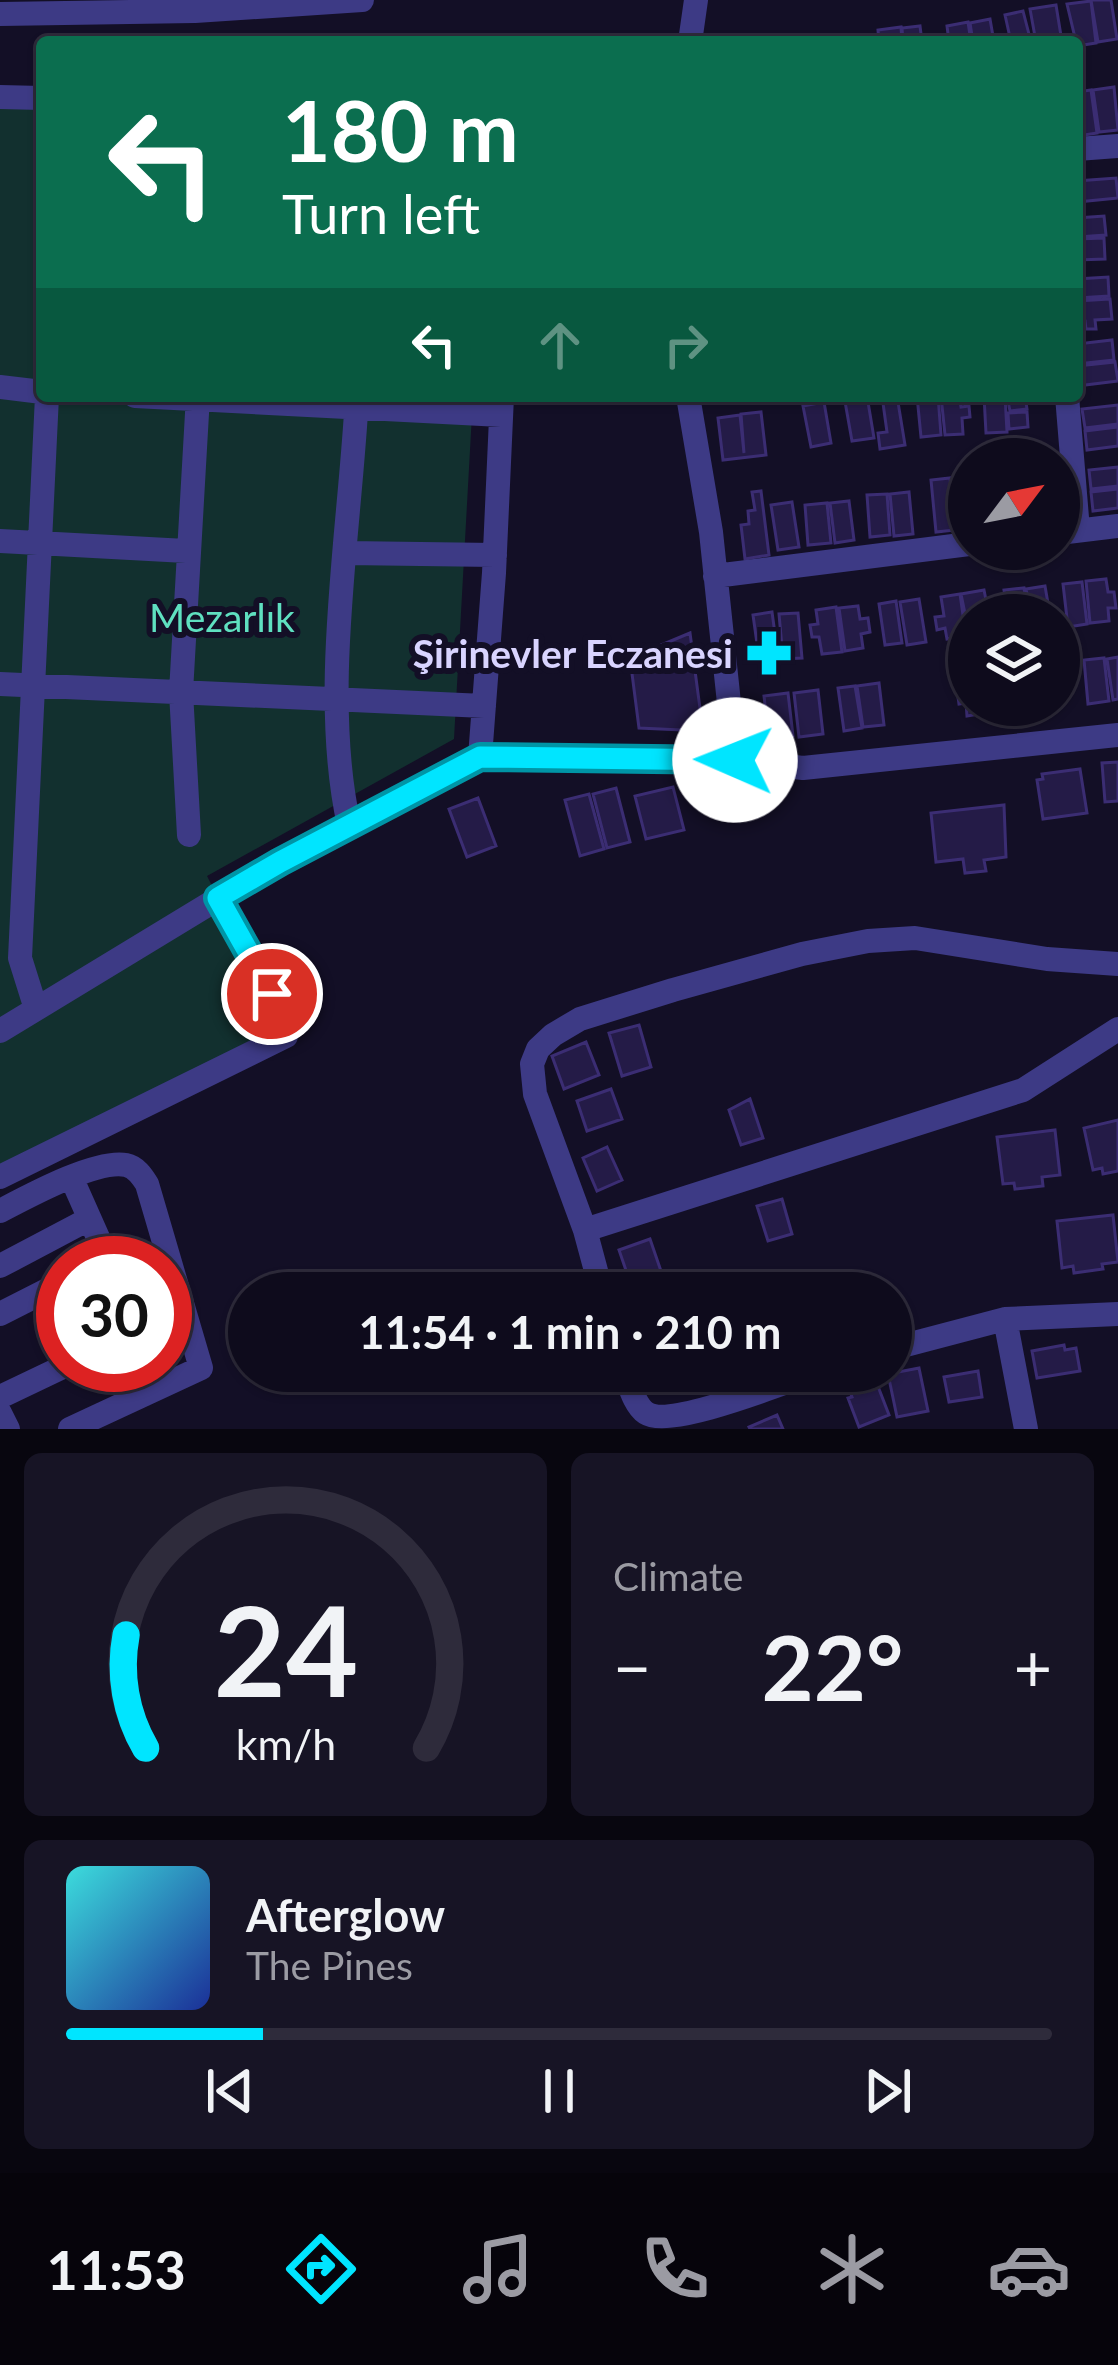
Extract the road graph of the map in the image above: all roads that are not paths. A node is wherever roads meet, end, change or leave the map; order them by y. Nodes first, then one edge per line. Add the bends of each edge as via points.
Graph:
1 (362, 0) edge
2 (696, 0) edge
3 (194, 6) edge
4 (0, 14) edge
5 (692, 36) edge
6 (0, 98) edge
7 (36, 98) edge
8 (1118, 146) edge
9 (1083, 149) edge
10 (0, 387) edge
11 (36, 393) edge
12 (45, 402) edge
13 (198, 402) edge
14 (357, 402) edge
15 (689, 402) edge
16 (1067, 402) edge
17 (501, 406) edge
18 (1067, 438) edge
19 (1118, 526) edge
20 (1080, 531) edge
21 (0, 541) edge
22 (40, 543) junction
23 (948, 547) edge
24 (186, 551) junction
25 (346, 553) junction
26 (495, 555) junction
27 (716, 576) junction
28 (0, 684) edge
29 (33, 685) junction
30 (181, 692) junction
31 (336, 699) junction
32 (484, 706) junction
33 (1118, 735) edge
34 (480, 757) junction
35 (735, 760) junction
36 (349, 826) junction
37 (189, 835) dead end
38 (218, 898) junction
39 (1118, 964) edge
40 (36, 1009) junction
41 (1118, 1029) edge
42 (0, 1031) edge
43 (0, 1177) edge
44 (72, 1179) junction
45 (0, 1211) edge
46 (89, 1220) junction
47 (585, 1230) junction
48 (97, 1236) edge
49 (158, 1236) edge
50 (0, 1266) edge
51 (596, 1272) edge
52 (36, 1296) edge
53 (0, 1314) edge
54 (1118, 1314) edge
55 (1005, 1319) junction
56 (912, 1343) edge
57 (192, 1348) edge
58 (192, 1373) edge
59 (36, 1380) edge
60 (150, 1392) edge
61 (633, 1392) edge
62 (754, 1392) edge
63 (0, 1397) edge
64 (0, 1413) edge
65 (8, 1429) edge
66 (70, 1429) edge
67 (1026, 1429) edge

1 - 3 street
2 - 5 street
3 - 4 street
6 - 7 street
8 - 9 street
10 - 11 street
12 - 22 street
13 - 24 street
14 - 17 street
14 - 25 street
15 - 27 street
16 - 18 street
17 - 26 street
19 - 20 street
21 - 22 street
22 - 24 street
22 - 29 street
23 - 27 street
24 - 30 street
25 - 26 street
25 - 31 street
26 - 32 street
27 - 35 street
28 - 29 street
29 - 30 street
29 - 40 street via 20,958
30 - 31 street
30 - 37 street
31 - 32 street
31 - 36 street
32 - 34 street
33 - 35 street via 803,769
34 - 35 street
34 - 36 street
36 - 38 street
38 - 40 street
38 - 43 street via 290,1025 286,1036
39 - 47 street via 915,938 868,941 580,1018 538,1049 532,1064 541,1112
40 - 42 street
41 - 47 street via 1023,1090
44 - 45 street
44 - 46 street
44 - 49 street via 124,1165 139,1172
46 - 48 street
46 - 50 street
47 - 51 street
52 - 53 street
54 - 55 street
55 - 56 street
55 - 67 street
57 - 58 street via 202,1368
59 - 63 street
60 - 66 street
61 - 62 street via 645,1412 660,1418
64 - 65 street

